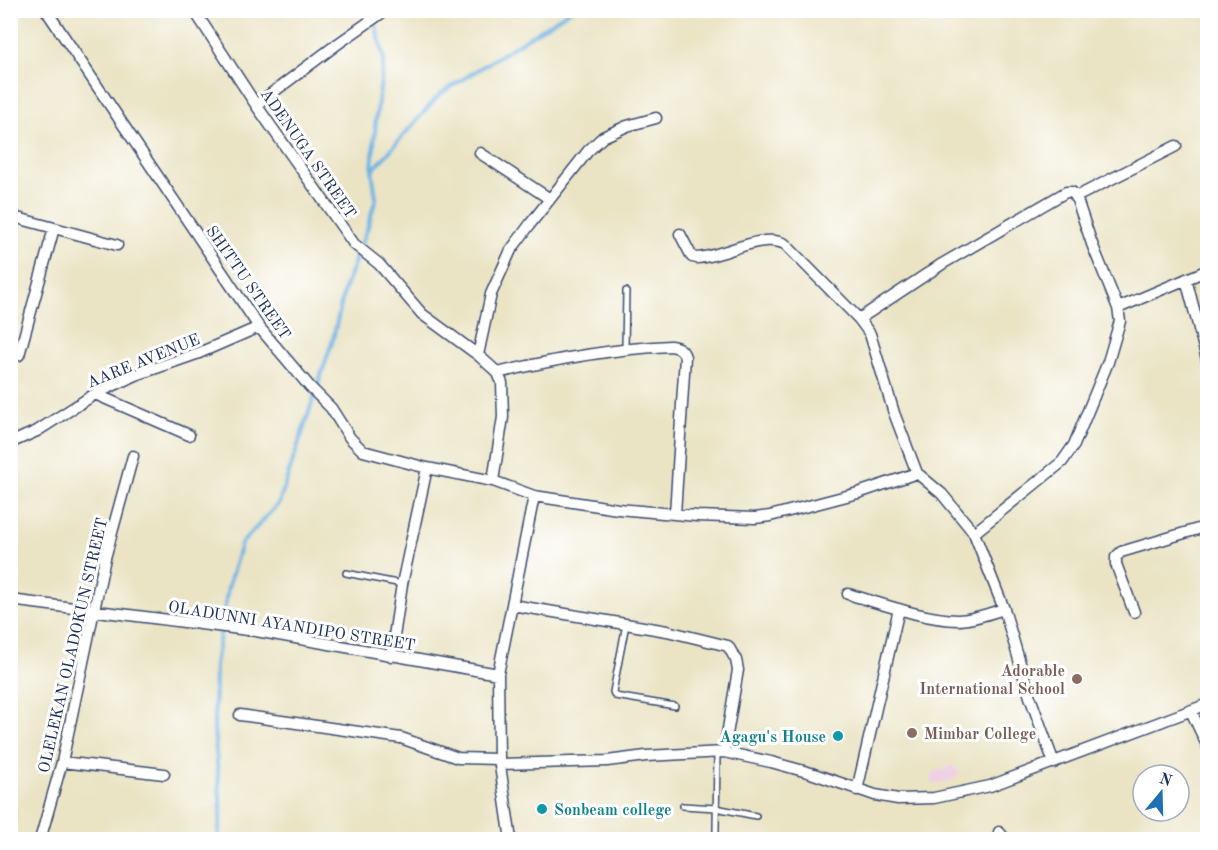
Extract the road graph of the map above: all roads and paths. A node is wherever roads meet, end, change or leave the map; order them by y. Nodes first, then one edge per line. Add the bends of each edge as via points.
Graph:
1 (46, 10) edge
2 (195, 10) edge
3 (384, 12) edge
4 (256, 105) junction
5 (656, 118) dead end
6 (1176, 146) dead end
7 (480, 153) dead end
8 (1076, 197) junction
9 (550, 199) junction
10 (10, 216) edge
11 (54, 228) junction
12 (680, 234) dead end
13 (117, 245) dead end
14 (1208, 270) edge
15 (1186, 279) junction
16 (626, 291) dead end
17 (1118, 308) junction
18 (859, 319) junction
19 (259, 327) junction
20 (625, 349) junction
21 (19, 355) dead end
22 (478, 355) junction
23 (1208, 363) edge
24 (498, 374) junction
25 (95, 394) junction
26 (189, 435) dead end
27 (10, 443) edge
28 (133, 456) dead end
29 (427, 468) junction
30 (917, 473) junction
31 (493, 482) junction
32 (534, 496) junction
33 (675, 514) junction
34 (1208, 526) edge
35 (974, 533) junction
36 (346, 573) dead end
37 (402, 584) junction
38 (848, 594) dead end
39 (10, 600) edge
40 (512, 605) junction
41 (898, 609) junction
42 (1004, 609) junction
43 (93, 612) junction
44 (1134, 612) dead end
45 (626, 624) junction
46 (391, 656) junction
47 (498, 674) junction
48 (1208, 704) edge
49 (675, 706) dead end
50 (1191, 711) junction
51 (240, 715) dead end
52 (1208, 747) edge
53 (720, 752) junction
54 (499, 761) junction
55 (62, 762) junction
56 (1054, 763) junction
57 (164, 774) dead end
58 (857, 790) junction
59 (683, 806) dead end
60 (716, 808) junction
61 (756, 816) dead end
62 (716, 831) dead end
63 (40, 840) edge
64 (511, 840) edge

1 - 19 street, SHITTU STREET
2 - 4 street, ADENUGA STREET
3 - 4 street
4 - 22 street, ADENUGA STREET via 354,244 379,264 422,314
5 - 9 street via 603,137
6 - 8 street
7 - 9 street
8 - 17 street
8 - 18 street via 1066,192 942,264
9 - 22 street via 501,268 491,294
10 - 11 street
11 - 13 street
11 - 21 street
12 - 18 street via 692,257 697,258 759,242 780,241
14 - 15 street
15 - 17 street
15 - 23 street
16 - 20 lane
17 - 35 street via 1120,321 1108,362 1074,445 1062,462
18 - 30 street via 870,334
19 - 25 street, AARE AVENUE
19 - 29 street, SHITTU STREET via 331,408 363,451
20 - 24 street via 537,363
20 - 33 street via 670,346 684,352
22 - 24 street, ADENUGA STREET
24 - 31 street via 503,417
25 - 26 street
25 - 27 street, AARE AVENUE via 37,431
28 - 43 street, OLELEKAN OLADOKUN STREET
29 - 31 street, SHITTU STREET
29 - 37 street
30 - 33 street, SHITTU STREET via 770,516
30 - 35 street via 942,494
31 - 32 street, SHITTU STREET
32 - 33 street, SHITTU STREET
32 - 40 street
34 - 44 street via 1121,552 1116,557
35 - 42 street
36 - 37 lane
37 - 46 street
38 - 41 street
39 - 43 street, OLADUNNI AYANDIPO STREET
40 - 45 street
40 - 47 street
41 - 42 street via 960,621
41 - 58 street
42 - 56 street
43 - 46 street, OLADUNNI AYANDIPO STREET via 234,628
43 - 55 street, OLELEKAN OLADOKUN STREET
45 - 49 lane via 615,696
45 - 53 street via 728,646 738,670
46 - 47 street, OLADUNNI AYANDIPO STREET
47 - 54 street
48 - 50 street
50 - 52 street
50 - 56 street
51 - 54 street via 401,738 458,758
53 - 54 street via 607,761
53 - 58 street via 811,773
53 - 60 lane
54 - 64 street
55 - 57 street
55 - 63 street, OLELEKAN OLADOKUN STREET
56 - 58 street via 990,786 934,798 898,799
59 - 60 lane
60 - 61 lane
60 - 62 lane

